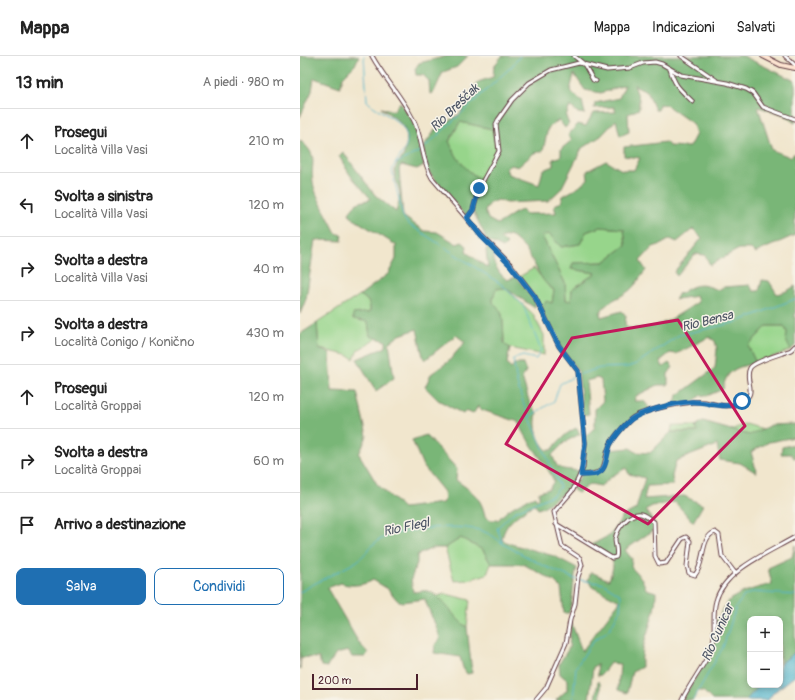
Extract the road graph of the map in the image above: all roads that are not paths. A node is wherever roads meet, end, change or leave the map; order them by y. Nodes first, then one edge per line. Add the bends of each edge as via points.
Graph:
1 (372, 56) edge
2 (574, 56) edge
3 (681, 56) edge
4 (763, 56) edge
5 (785, 56) edge
6 (584, 64) junction
7 (794, 65) edge
8 (670, 68) junction
9 (596, 81) dead end
10 (717, 82) junction
11 (693, 102) dead end
12 (795, 119) edge
13 (467, 218) junction
14 (795, 346) edge
15 (581, 475) junction
16 (556, 524) junction
17 (795, 537) edge
18 (735, 573) junction
19 (536, 700) edge
20 (682, 700) edge

1 - 13 street via 413,118 427,170
2 - 6 street
3 - 10 street
4 - 7 main road via 782,65
5 - 7 street
6 - 8 street via 608,70 655,62
6 - 9 street
6 - 13 street via 551,70 529,84 512,100 496,124 498,151 479,188 473,210
8 - 10 street via 681,75
8 - 11 street via 678,89
10 - 12 street via 746,89 753,93 763,107
13 - 15 street via 535,297 559,346 578,371 585,443
14 - 15 street via 791,350 754,364 749,369 751,390 749,396 740,403 720,406 688,402 663,407 632,418 613,441 602,470 596,474
15 - 16 street via 573,490 554,512
16 - 18 street via 612,558 618,553 615,542 620,527 630,516 642,514 654,522 655,556 659,564 666,563 686,537 690,541 687,566 689,573 695,575 700,570 707,539 715,532 719,535 722,556
16 - 19 street via 562,546 582,561 566,643 546,688
17 - 18 street
18 - 20 street via 725,583 716,601 714,639 710,652

